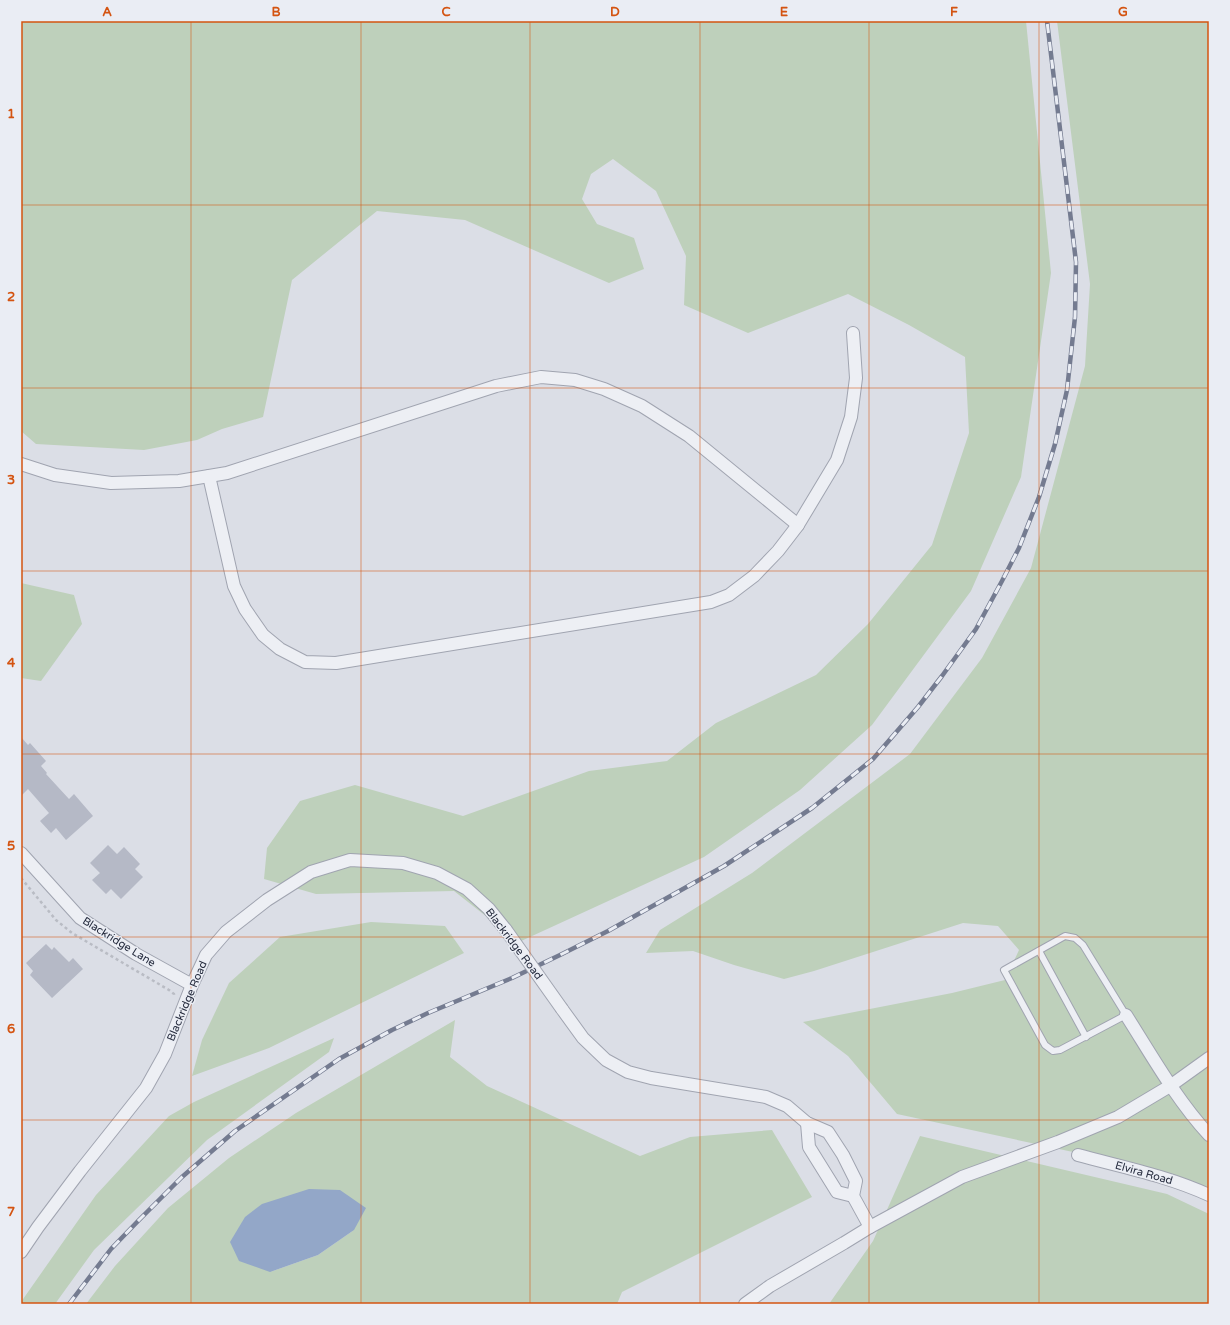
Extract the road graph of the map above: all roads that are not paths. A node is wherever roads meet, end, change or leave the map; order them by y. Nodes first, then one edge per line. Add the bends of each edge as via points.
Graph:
1 (853, 333) dead end
2 (21, 464) edge
3 (209, 476) junction
4 (798, 525) junction
5 (21, 853) edge
6 (1039, 951) junction
7 (192, 985) junction
8 (1126, 1015) junction
9 (1086, 1037) junction
10 (1209, 1058) edge
11 (1170, 1086) junction
12 (807, 1122) junction
13 (1209, 1135) edge
14 (1078, 1156) dead end
15 (1209, 1195) edge
16 (853, 1196) junction
17 (870, 1227) junction
18 (21, 1252) edge
19 (745, 1304) edge

1 - 4 street via 856,378 851,417 837,460
2 - 3 street via 55,475 111,483 179,481
3 - 4 street via 227,474 496,386 540,377 575,380 604,389 642,406 689,436
3 - 4 street via 234,586 245,609 263,635 280,649 305,662 336,663 712,602 729,595 754,576
5 - 7 street, Blackridge Lane via 80,918 136,954
6 - 8 lane via 1065,936 1075,938 1083,945
6 - 9 lane
6 - 9 lane via 1004,970 1041,1038 1045,1045 1053,1050 1060,1050
7 - 12 street, Blackridge Road, bridge via 206,955 226,932 267,900 311,872 350,860 403,863 438,874 467,889 489,909 583,1038 606,1060 628,1072 651,1078 766,1097 787,1106
7 - 18 street, Blackridge Road via 165,1054 146,1088 80,1171
8 - 9 lane
8 - 11 street
10 - 11 street
11 - 13 street
11 - 17 street via 1118,1118 962,1177
12 - 16 street via 809,1147 825,1174 837,1192
12 - 16 street, Blackridge Road via 828,1132 843,1155 856,1181
14 - 15 street, Elvira Road via 1158,1176
16 - 17 street
17 - 19 street via 770,1286

